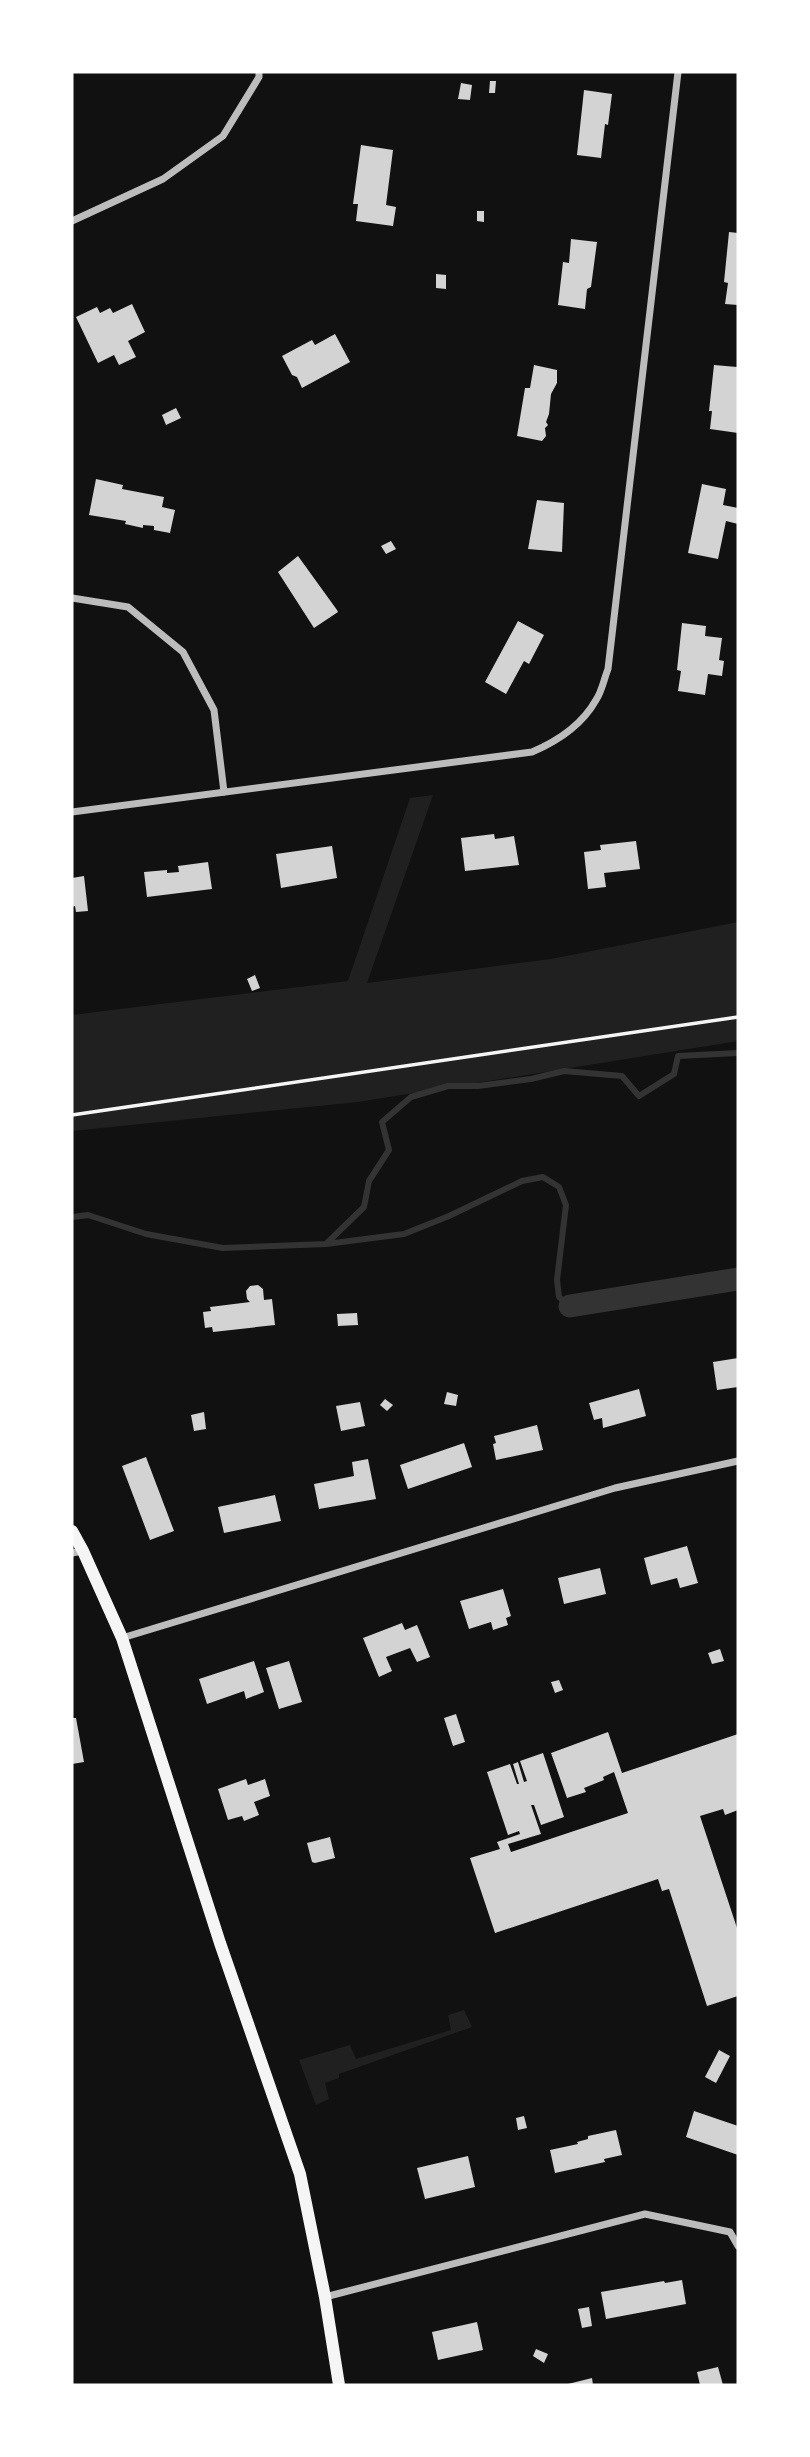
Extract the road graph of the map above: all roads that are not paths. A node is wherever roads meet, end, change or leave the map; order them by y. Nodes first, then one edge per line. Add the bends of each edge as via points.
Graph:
1 (259, 72) edge
2 (678, 72) edge
3 (72, 221) edge
4 (72, 597) edge
5 (224, 792) junction
6 (72, 812) edge
7 (738, 1461) edge
8 (72, 1531) edge
9 (78, 1552) edge
10 (122, 1638) junction
11 (738, 2246) edge
12 (325, 2297) junction
13 (339, 2385) edge

1 - 3 street via 223,136 163,179
2 - 5 street via 608,669 597,699 568,733 532,752
4 - 5 street via 128,607 183,652 214,710
5 - 6 street
7 - 10 street via 615,1488
8 - 9 main road
9 - 10 main road
10 - 12 main road via 300,2174
11 - 12 street via 730,2232 645,2214
12 - 13 main road

